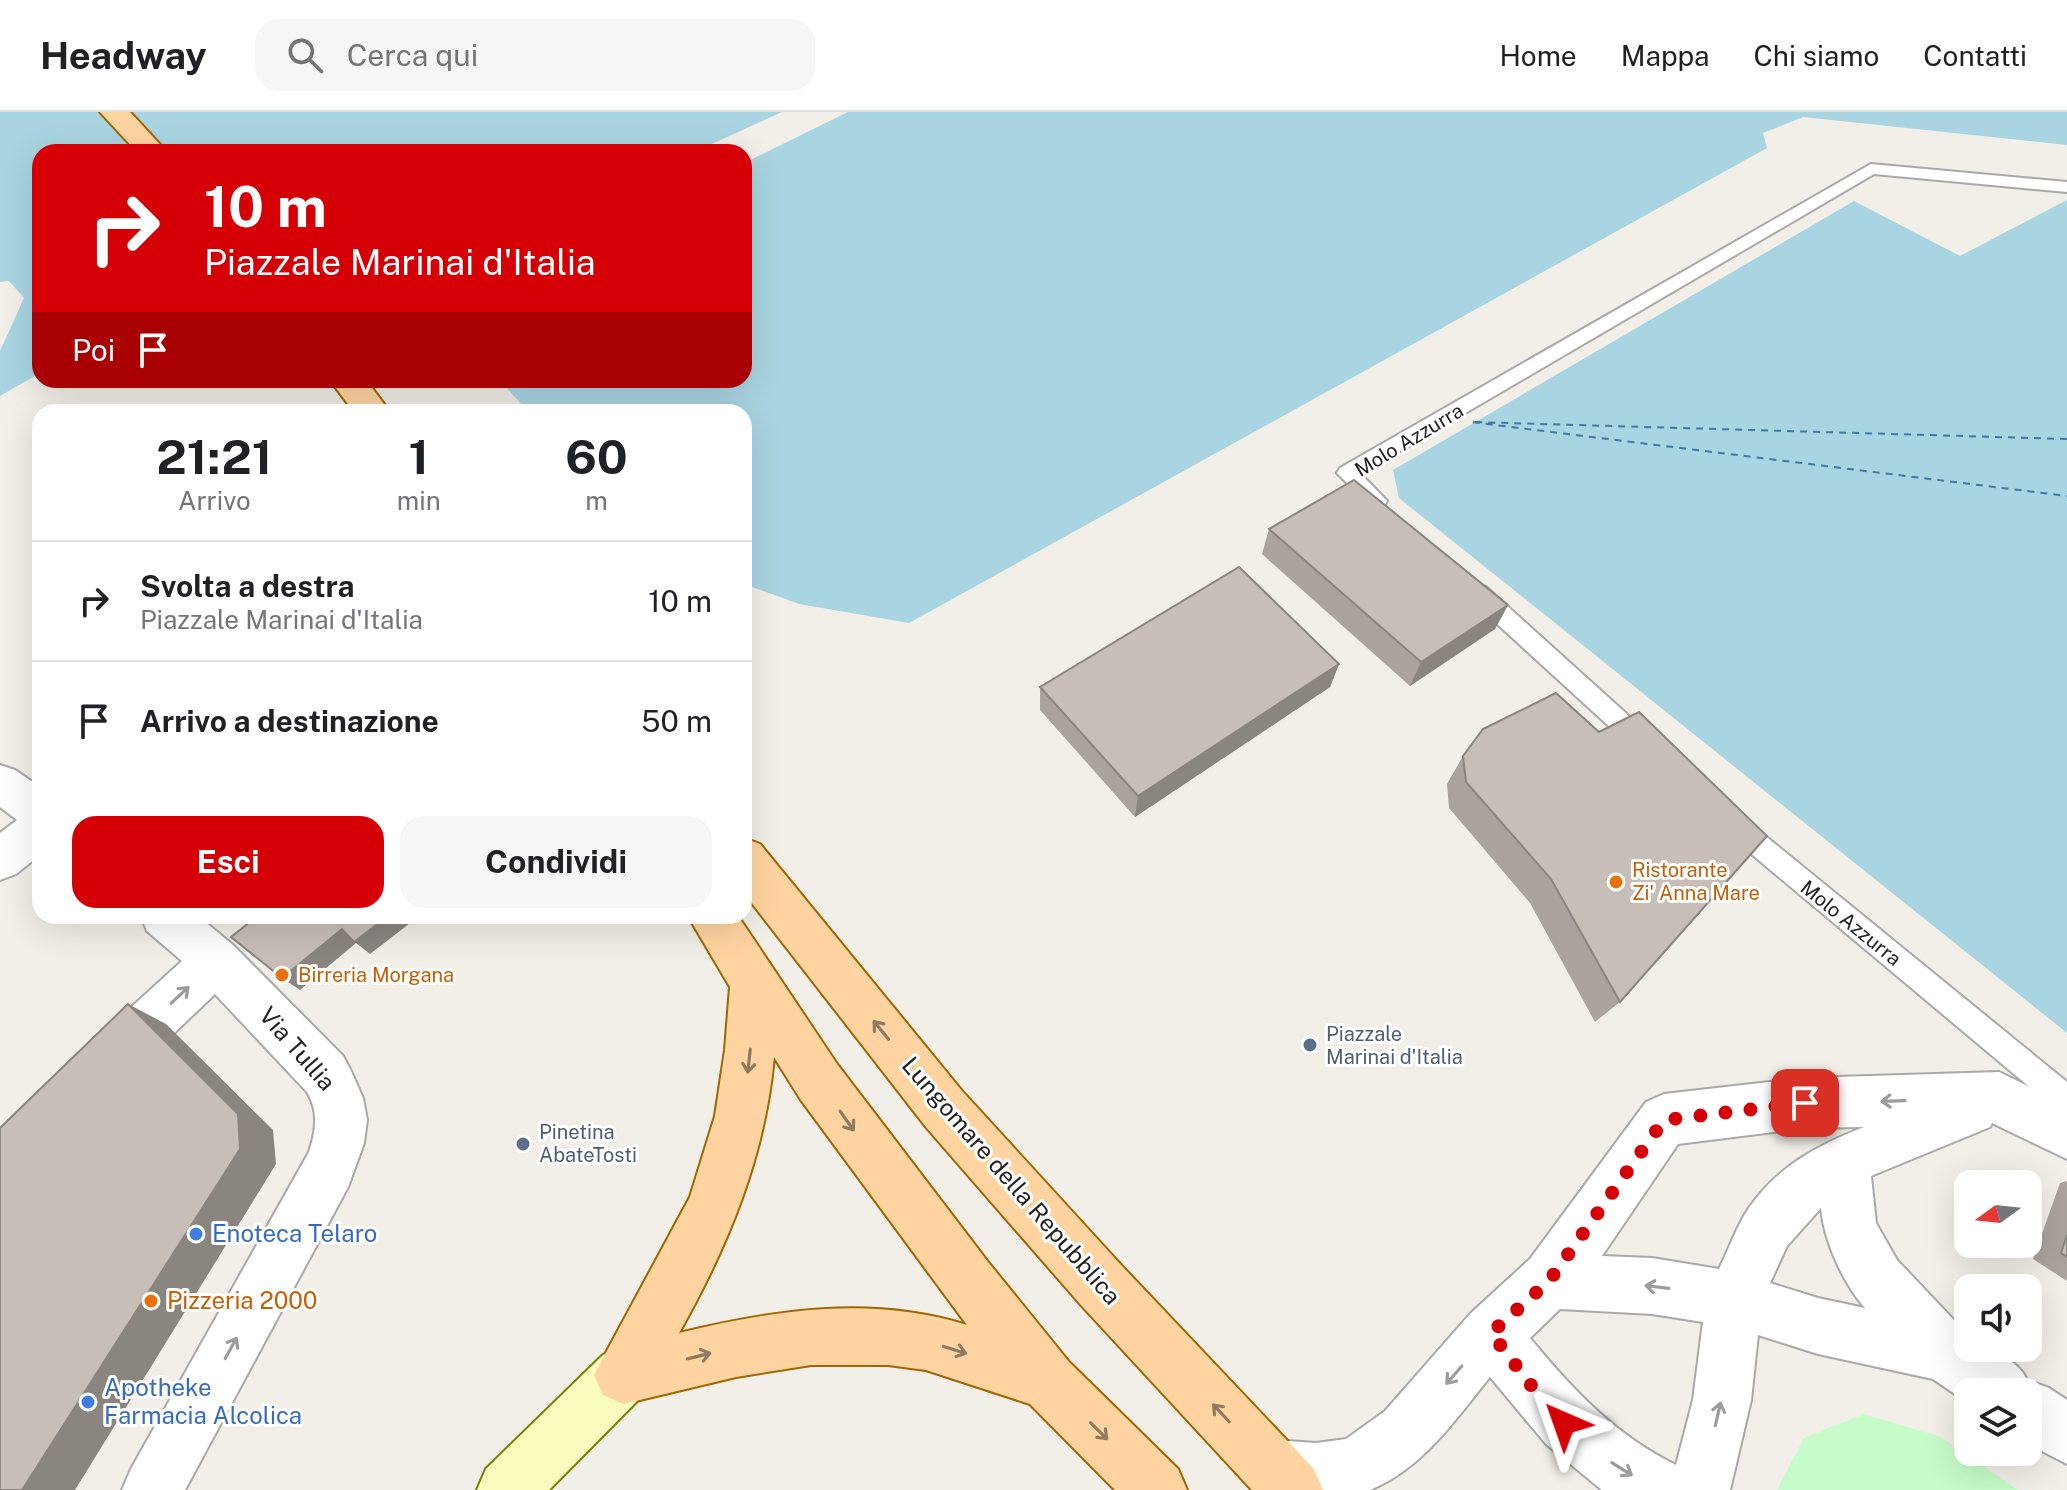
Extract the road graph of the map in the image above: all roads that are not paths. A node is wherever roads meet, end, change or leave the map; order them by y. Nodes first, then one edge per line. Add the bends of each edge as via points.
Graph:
1 (114, 112) edge
2 (145, 144) edge
3 (2067, 187) edge
4 (354, 388) edge
5 (366, 404) edge
6 (1393, 515) edge
7 (1463, 579) edge
8 (1660, 758) edge
9 (0, 783) edge
10 (32, 805) edge
11 (1717, 810) edge
12 (32, 834) edge
13 (0, 860) edge
14 (752, 868) edge
15 (173, 924) edge
16 (716, 924) edge
17 (216, 961) junction
18 (754, 984) junction
19 (80, 1088) edge
20 (1999, 1097) junction
21 (2067, 1100) edge
22 (2067, 1133) edge
23 (1843, 1161) junction
24 (1549, 1281) junction
25 (1734, 1299) junction
26 (1491, 1333) junction
27 (1945, 1353) junction
28 (623, 1375) junction
29 (1982, 1378) edge
30 (1049, 1382) junction
31 (2042, 1418) edge
32 (2067, 1435) edge
33 (1284, 1480) edge
34 (152, 1490) edge
35 (507, 1490) edge
36 (1157, 1490) edge
37 (1662, 1490) edge
38 (1700, 1490) edge

1 - 2 main road
3 - 6 lane, Molo Azzurra via 1871,169 1461,419 1347,473
4 - 5 main road
7 - 8 lane
9 - 10 street
11 - 21 lane, Molo Azzurra
12 - 13 street
33 -> 14 main road, Lungomare della Repubblica via 944,1109
15 - 17 street, Via Tullia
16 - 18 main road
19 -> 17 street
34 -> 17 street, Via Tullia via 340,1141 338,1093
18 -> 28 main road via 749,1070 730,1163 695,1249
18 -> 30 main road via 889,1179
20 - 22 street
20 - 23 street
20 -> 24 street via 1805,1103 1664,1120
23 - 25 street via 1811,1180 1768,1227
23 - 27 street via 1850,1228 1877,1280
25 -> 24 street via 1652,1286
24 - 26 street
25 - 27 street via 1818,1326
38 -> 25 street via 1722,1400
26 -> 33 street via 1382,1452 1338,1472
26 -> 37 street via 1583,1442
27 - 29 street
28 -> 30 main road via 733,1348 852,1333 925,1342
28 - 35 street
30 -> 36 main road
31 - 32 street

